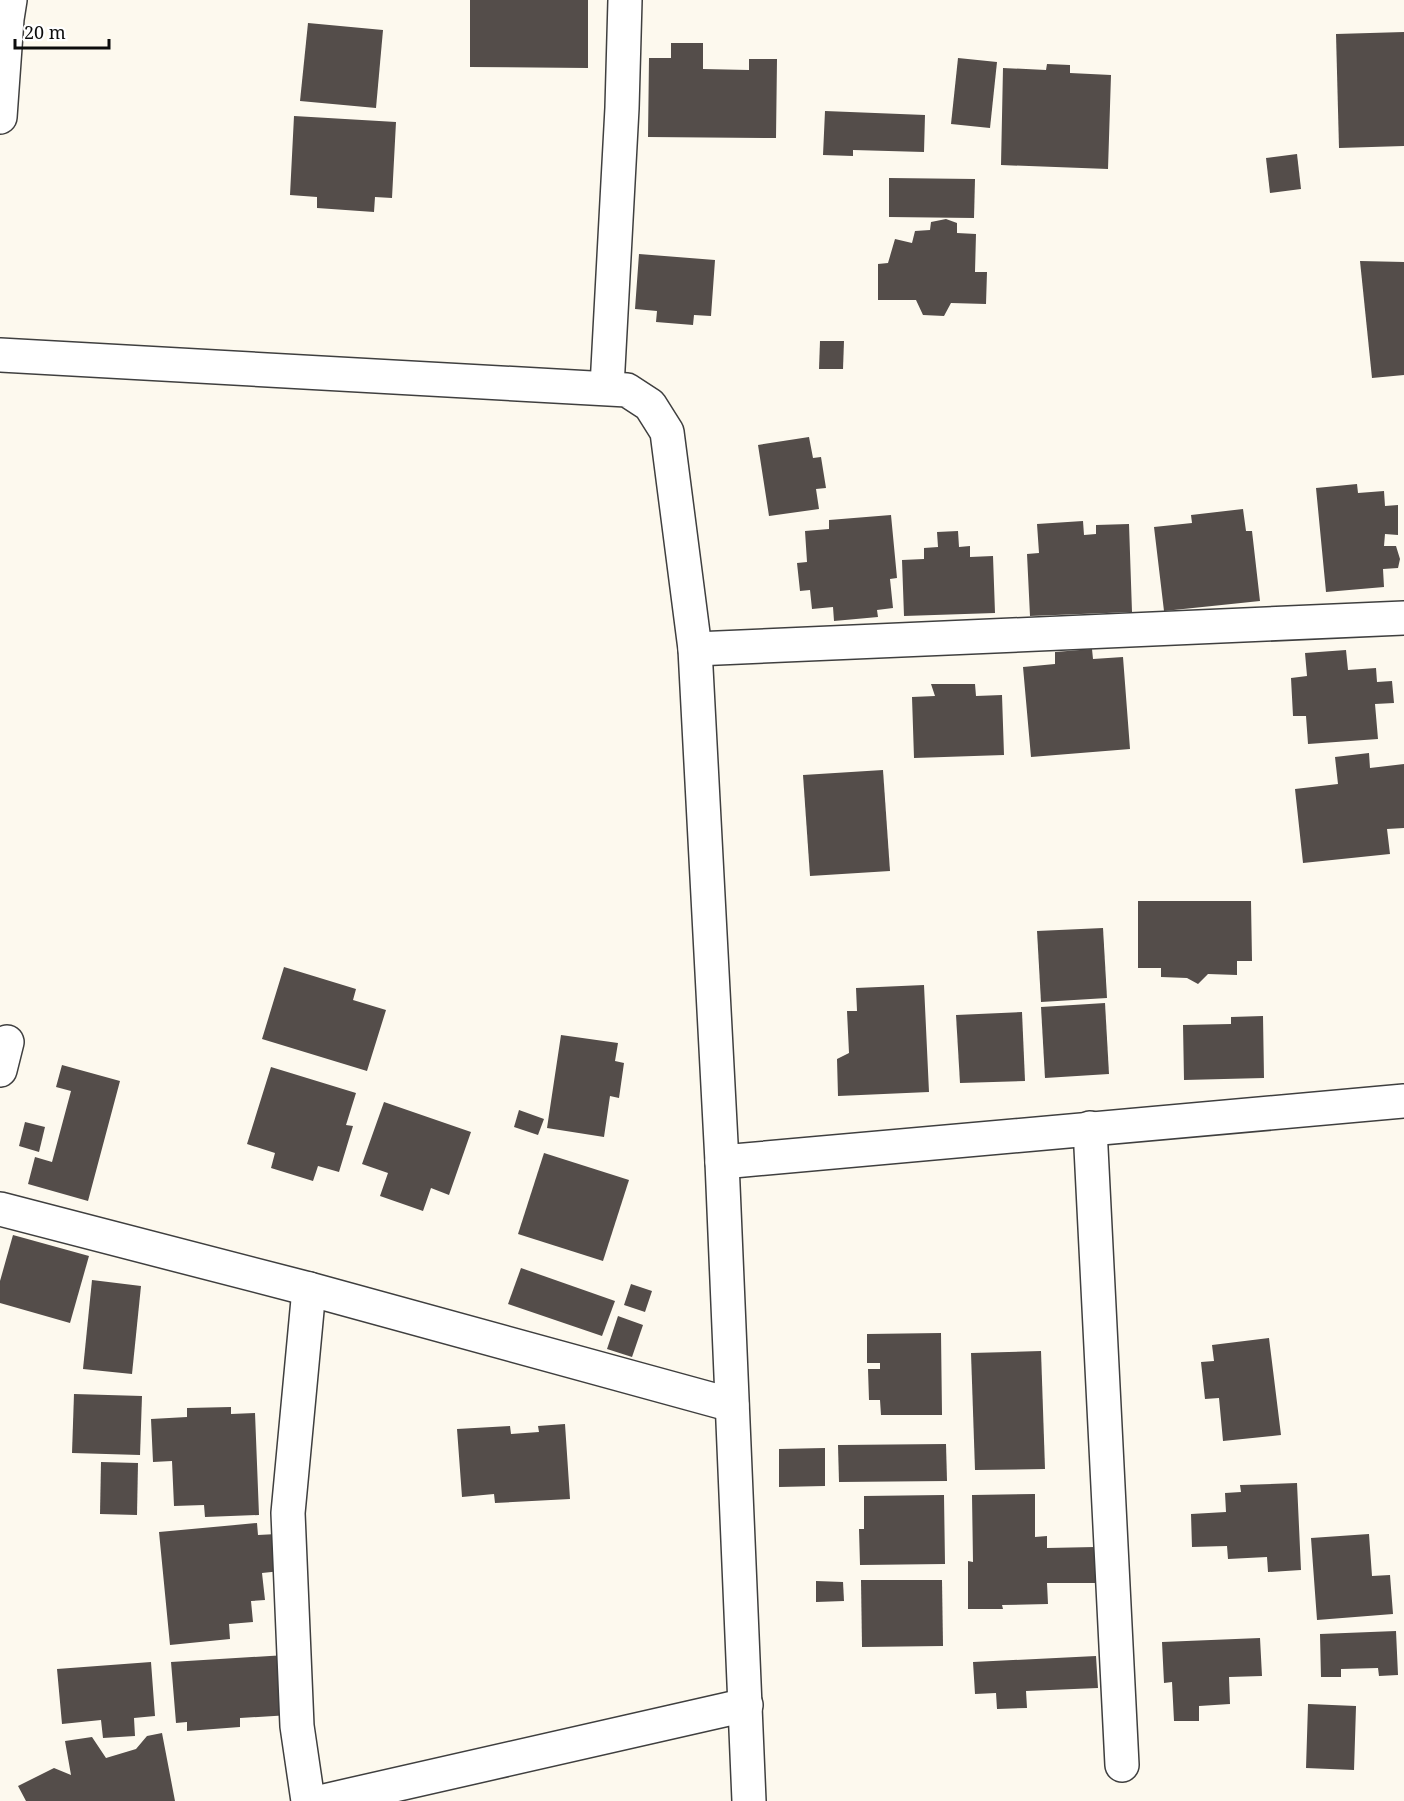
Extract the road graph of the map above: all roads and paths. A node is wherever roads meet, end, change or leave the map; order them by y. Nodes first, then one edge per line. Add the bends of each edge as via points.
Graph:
1 (10, 0) edge
2 (625, 0) edge
3 (0, 117) edge
4 (0, 355) edge
5 (607, 387) junction
6 (1404, 618) edge
7 (694, 649) junction
8 (1404, 1101) edge
9 (1090, 1128) junction
10 (722, 1162) junction
11 (0, 1209) edge
12 (309, 1289) junction
13 (732, 1405) junction
14 (746, 1705) junction
15 (1122, 1765) dead end
16 (308, 1801) edge
17 (324, 1801) edge
18 (749, 1801) edge

1 - 3 street
2 - 5 street
4 - 5 street
5 - 7 street via 627,390 650,405 667,432
6 - 7 street
7 - 10 street
8 - 9 street
9 - 10 street
9 - 15 street
10 - 13 street
11 - 12 street
12 - 13 street
12 - 16 street via 288,1513 297,1726
13 - 14 street
14 - 17 street
14 - 18 street

